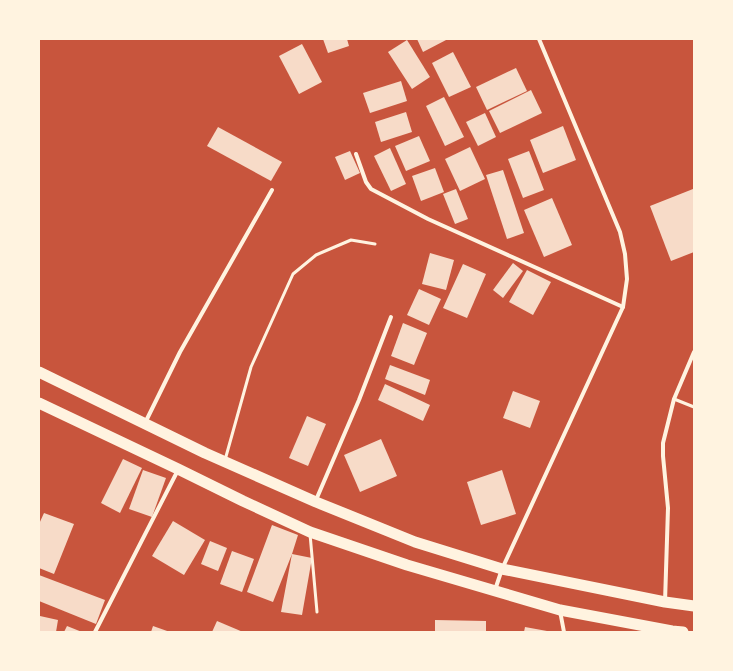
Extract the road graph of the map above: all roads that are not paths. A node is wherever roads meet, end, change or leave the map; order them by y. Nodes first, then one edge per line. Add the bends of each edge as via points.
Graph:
1 (539, 39) edge
2 (356, 154) dead end
3 (272, 190) dead end
4 (375, 244) dead end
5 (622, 307) junction
6 (390, 317) dead end
7 (694, 352) edge
8 (39, 372) edge
9 (674, 399) junction
10 (39, 403) edge
11 (694, 407) edge
12 (145, 424) junction
13 (224, 461) junction
14 (178, 469) junction
15 (316, 502) junction
16 (310, 532) junction
17 (502, 569) junction
18 (494, 592) junction
19 (665, 602) junction
20 (694, 606) edge
21 (560, 610) junction
22 (317, 612) dead end
23 (95, 632) edge
24 (564, 632) edge
25 (683, 632) edge

1 - 5 street via 620,232 628,279
2 - 5 street via 371,189 428,219
3 - 12 street via 180,352
4 - 13 lane via 351,240 316,255 293,274 251,367
5 - 17 street
6 - 15 street via 359,400
7 - 9 street
8 - 12 highway
9 - 11 lane
9 - 19 street via 663,443 668,508
10 - 14 highway
12 - 13 highway
13 - 15 highway
14 - 16 highway via 242,502
14 - 23 street
15 - 17 highway via 415,542
16 - 18 highway via 407,566
16 - 22 lane
17 - 18 street
17 - 19 highway
18 - 21 highway
19 - 20 highway
21 - 24 street
21 - 25 highway

